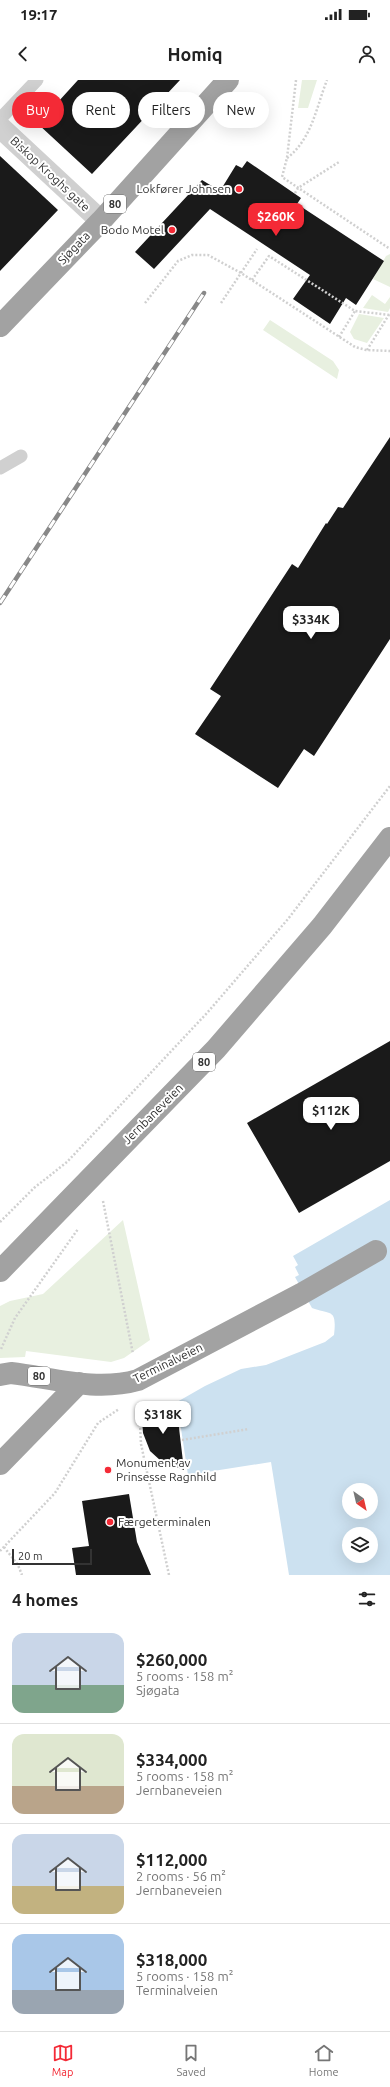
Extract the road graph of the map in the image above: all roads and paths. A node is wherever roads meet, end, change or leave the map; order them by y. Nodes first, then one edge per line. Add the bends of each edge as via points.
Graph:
1 (37, 80) edge
2 (228, 80) edge
3 (296, 80) edge
4 (327, 80) edge
5 (0, 119) edge
6 (0, 127) edge
7 (287, 158) junction
8 (339, 162) dead end
9 (298, 188) junction
10 (295, 193) dead end
11 (101, 221) junction
12 (257, 249) dead end
13 (390, 249) edge
14 (241, 273) junction
15 (252, 280) junction
16 (145, 303) dead end
17 (222, 303) dead end
18 (355, 311) junction
19 (390, 314) edge
20 (0, 326) edge
21 (339, 337) junction
22 (366, 350) junction
23 (390, 351) edge
24 (21, 456) dead end
25 (0, 468) edge
26 (390, 786) edge
27 (390, 838) edge
28 (97, 1202) dead end
29 (0, 1222) edge
30 (78, 1228) dead end
31 (376, 1250) dead end
32 (0, 1271) edge
33 (0, 1350) edge
34 (133, 1354) dead end
35 (0, 1374) edge
36 (79, 1383) junction
37 (138, 1398) dead end
38 (122, 1408) dead end
39 (249, 1429) dead end
40 (182, 1440) dead end
41 (0, 1464) edge
42 (4, 1546) junction
43 (0, 1551) edge
44 (22, 1575) edge
45 (169, 1575) edge

1 - 5 lane
2 - 11 highway, Sjøgata / 80
3 - 7 path
4 - 7 path via 307,136 299,149
6 - 11 street, Biskop Kroghs gate
7 - 9 path via 282,177
8 - 9 path
9 - 10 path
9 - 13 path
11 - 20 highway, Sjøgata / 80
12 - 14 path
14 - 15 path
14 - 16 path via 208,255 192,255 178,261
14 - 17 path
15 - 18 path via 269,256
15 - 21 path
18 - 19 path
18 - 21 path
19 - 22 path
21 - 22 path
22 - 23 path
24 - 25 lane
26 - 29 path via 288,919 207,1014 67,1162 34,1188
27 - 32 highway, Jernbaneveien / 80 via 322,926 216,1049
28 - 34 path via 101,1196
30 - 33 path via 15,1318
31 - 36 highway, Terminalveien / 80 via 301,1294 138,1380 103,1386
35 - 36 highway, Terminalveien / 80 via 11,1373
36 - 41 highway
37 - 45 path via 141,1444
38 - 42 path via 98,1423 55,1492
39 - 40 path
42 - 43 path
42 - 44 path

